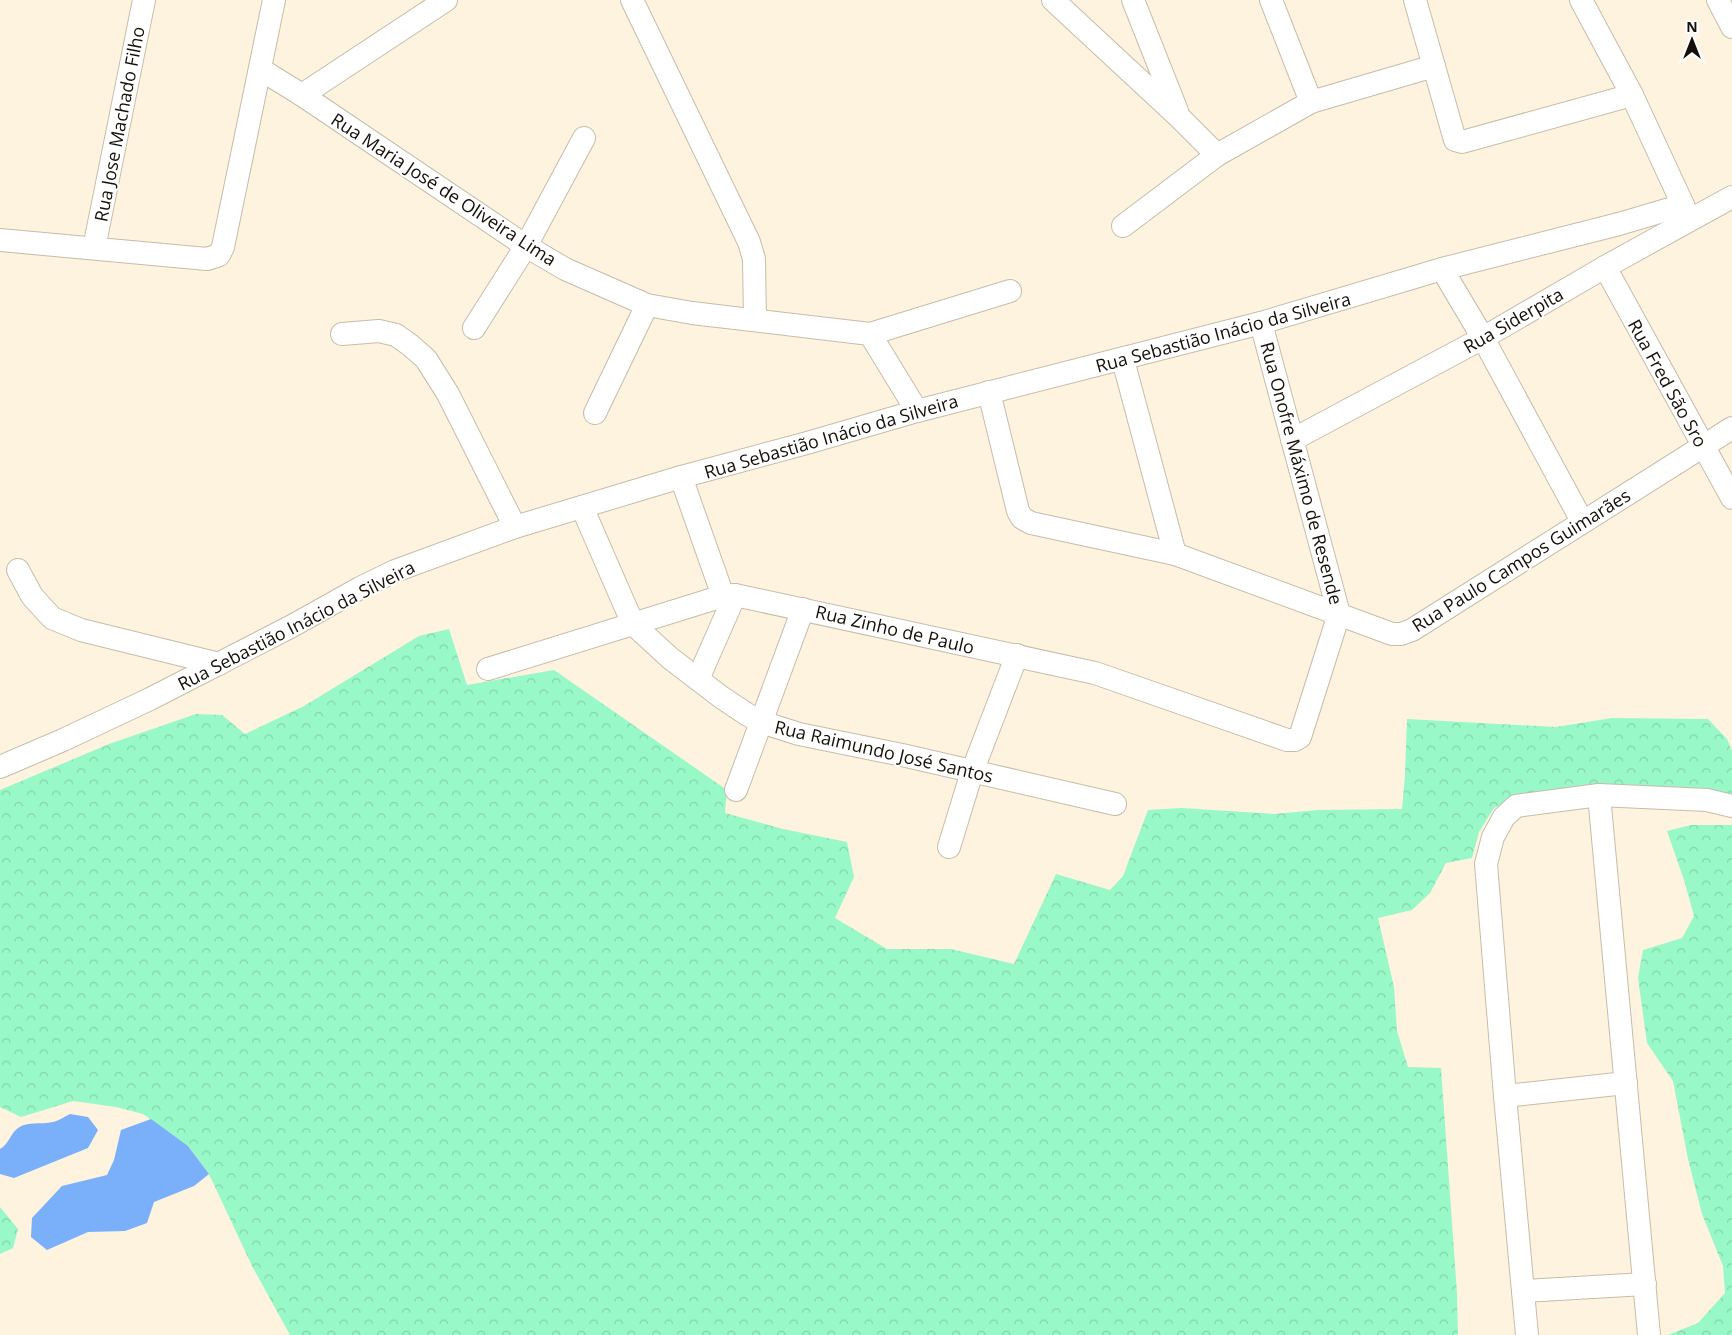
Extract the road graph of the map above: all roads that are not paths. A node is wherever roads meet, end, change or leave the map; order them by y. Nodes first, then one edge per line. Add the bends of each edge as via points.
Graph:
1 (144, 0) edge
2 (274, 0) edge
3 (446, 0) edge
4 (632, 0) edge
5 (1053, 0) edge
6 (1133, 0) edge
7 (1271, 0) edge
8 (1415, 0) edge
9 (1581, 0) edge
10 (1718, 0) edge
11 (1732, 27) edge
12 (1434, 66) junction
13 (260, 69) junction
14 (302, 95) junction
15 (1632, 95) junction
16 (1311, 102) junction
17 (1179, 117) junction
18 (584, 138) dead end
19 (1217, 155) junction
20 (1730, 202) edge
21 (1686, 213) junction
22 (1123, 226) dead end
23 (0, 240) edge
24 (526, 246) junction
25 (94, 248) junction
26 (1604, 267) junction
27 (1442, 270) junction
28 (1010, 291) dead end
29 (647, 305) junction
30 (755, 320) junction
31 (1261, 323) junction
32 (474, 328) dead end
33 (342, 334) dead end
34 (870, 334) junction
35 (1483, 338) junction
36 (1123, 360) junction
37 (989, 392) junction
38 (917, 411) junction
39 (595, 413) dead end
40 (1732, 428) edge
41 (1292, 440) junction
42 (1702, 446) junction
43 (681, 477) junction
44 (1732, 498) edge
45 (582, 506) junction
46 (1582, 521) junction
47 (514, 527) junction
48 (1175, 554) junction
49 (18, 570) dead end
50 (729, 595) junction
51 (803, 609) junction
52 (1340, 614) junction
53 (633, 624) junction
54 (1016, 656) junction
55 (219, 664) junction
56 (488, 670) dead end
57 (698, 679) junction
58 (761, 722) junction
59 (1300, 737) joint
60 (0, 767) edge
61 (972, 772) junction
62 (736, 790) dead end
63 (1599, 796) junction
64 (1114, 804) dead end
65 (1732, 806) edge
66 (949, 848) dead end
67 (1626, 1083) junction
68 (1505, 1096) junction
69 (1645, 1284) junction
70 (1523, 1291) junction
71 (1526, 1335) edge
72 (1649, 1335) edge

1 - 25 street, Rua Jose Machado Filho
2 - 13 street
3 - 14 street
4 - 30 street via 749,242 754,259
5 - 17 street
6 - 17 street
7 - 16 street
8 - 12 street
9 - 15 street
10 - 11 street
12 - 15 street via 1455,140 1462,142
12 - 16 street
13 - 14 street, Rua Maria José de Oliveira Lima
13 - 25 street via 219,255 207,259
14 - 24 street, Rua Maria José de Oliveira Lima
15 - 21 street
16 - 19 street
17 - 19 street
18 - 24 street
19 - 22 street
20 - 21 street, Rua Siderpita
21 - 26 street, Rua Siderpita
21 - 27 street, Rua Sebastião Inácio da Silveira via 1619,224
23 - 25 street
24 - 29 street, Rua Maria José de Oliveira Lima via 565,269
24 - 32 street
26 - 35 street, Rua Siderpita
26 - 42 street, Rua Fred São Sro
27 - 31 street, Rua Sebastião Inácio da Silveira
27 - 35 street
28 - 34 street
29 - 30 street, Rua Maria José de Oliveira Lima
29 - 39 street
30 - 34 street, Rua Maria José de Oliveira Lima
31 - 36 street, Rua Sebastião Inácio da Silveira
31 - 41 street, Rua Onofre Máximo de Resende
33 - 47 street via 379,332 396,335 426,359 448,394
34 - 38 street
35 - 41 street, Rua Siderpita
35 - 46 street
36 - 37 street, Rua Sebastião Inácio da Silveira
36 - 48 street
37 - 38 street, Rua Sebastião Inácio da Silveira
37 - 48 street, Rua Paulo Campos Guimarães via 1022,518 1031,523
38 - 43 street, Rua Sebastião Inácio da Silveira
40 - 42 street, Rua Paulo Campos Guimarães
41 - 52 street, Rua Onofre Máximo de Resende
42 - 44 street, Rua Fred São Sro
42 - 46 street, Rua Paulo Campos Guimarães
43 - 45 street, Rua Sebastião Inácio da Silveira
43 - 50 street
45 - 47 street, Rua Sebastião Inácio da Silveira
45 - 53 street, Rua Raimundo José Santos
46 - 52 street, Rua Paulo Campos Guimarães via 1412,630 1392,634
47 - 55 street, Rua Sebastião Inácio da Silveira via 395,571
48 - 52 street, Rua Paulo Campos Guimarães
49 - 55 street via 32,596 52,618 81,630
50 - 51 street, Rua Zinho de Paulo
50 - 53 street, Rua Zinho de Paulo
50 - 57 street
51 - 54 street, Rua Zinho de Paulo
51 - 58 street
52 - 59 street, Rua Onofre Máximo de Resende
53 - 56 street, Rua Zinho de Paulo
53 - 57 street, Rua Raimundo José Santos
54 - 59 street, Rua Zinho de Paulo via 1095,673 1287,740
54 - 61 street
55 - 60 street, Rua Sebastião Inácio da Silveira
57 - 58 street, Rua Raimundo José Santos
58 - 61 street, Rua Raimundo José Santos via 799,734
58 - 62 street
61 - 64 street, Rua Raimundo José Santos
61 - 66 street
63 - 65 street via 1707,800
63 - 67 street
63 - 68 street via 1516,806 1504,817 1493,837 1486,864
67 - 68 street
67 - 69 street
68 - 70 street
69 - 70 street
69 - 72 street
70 - 71 street

